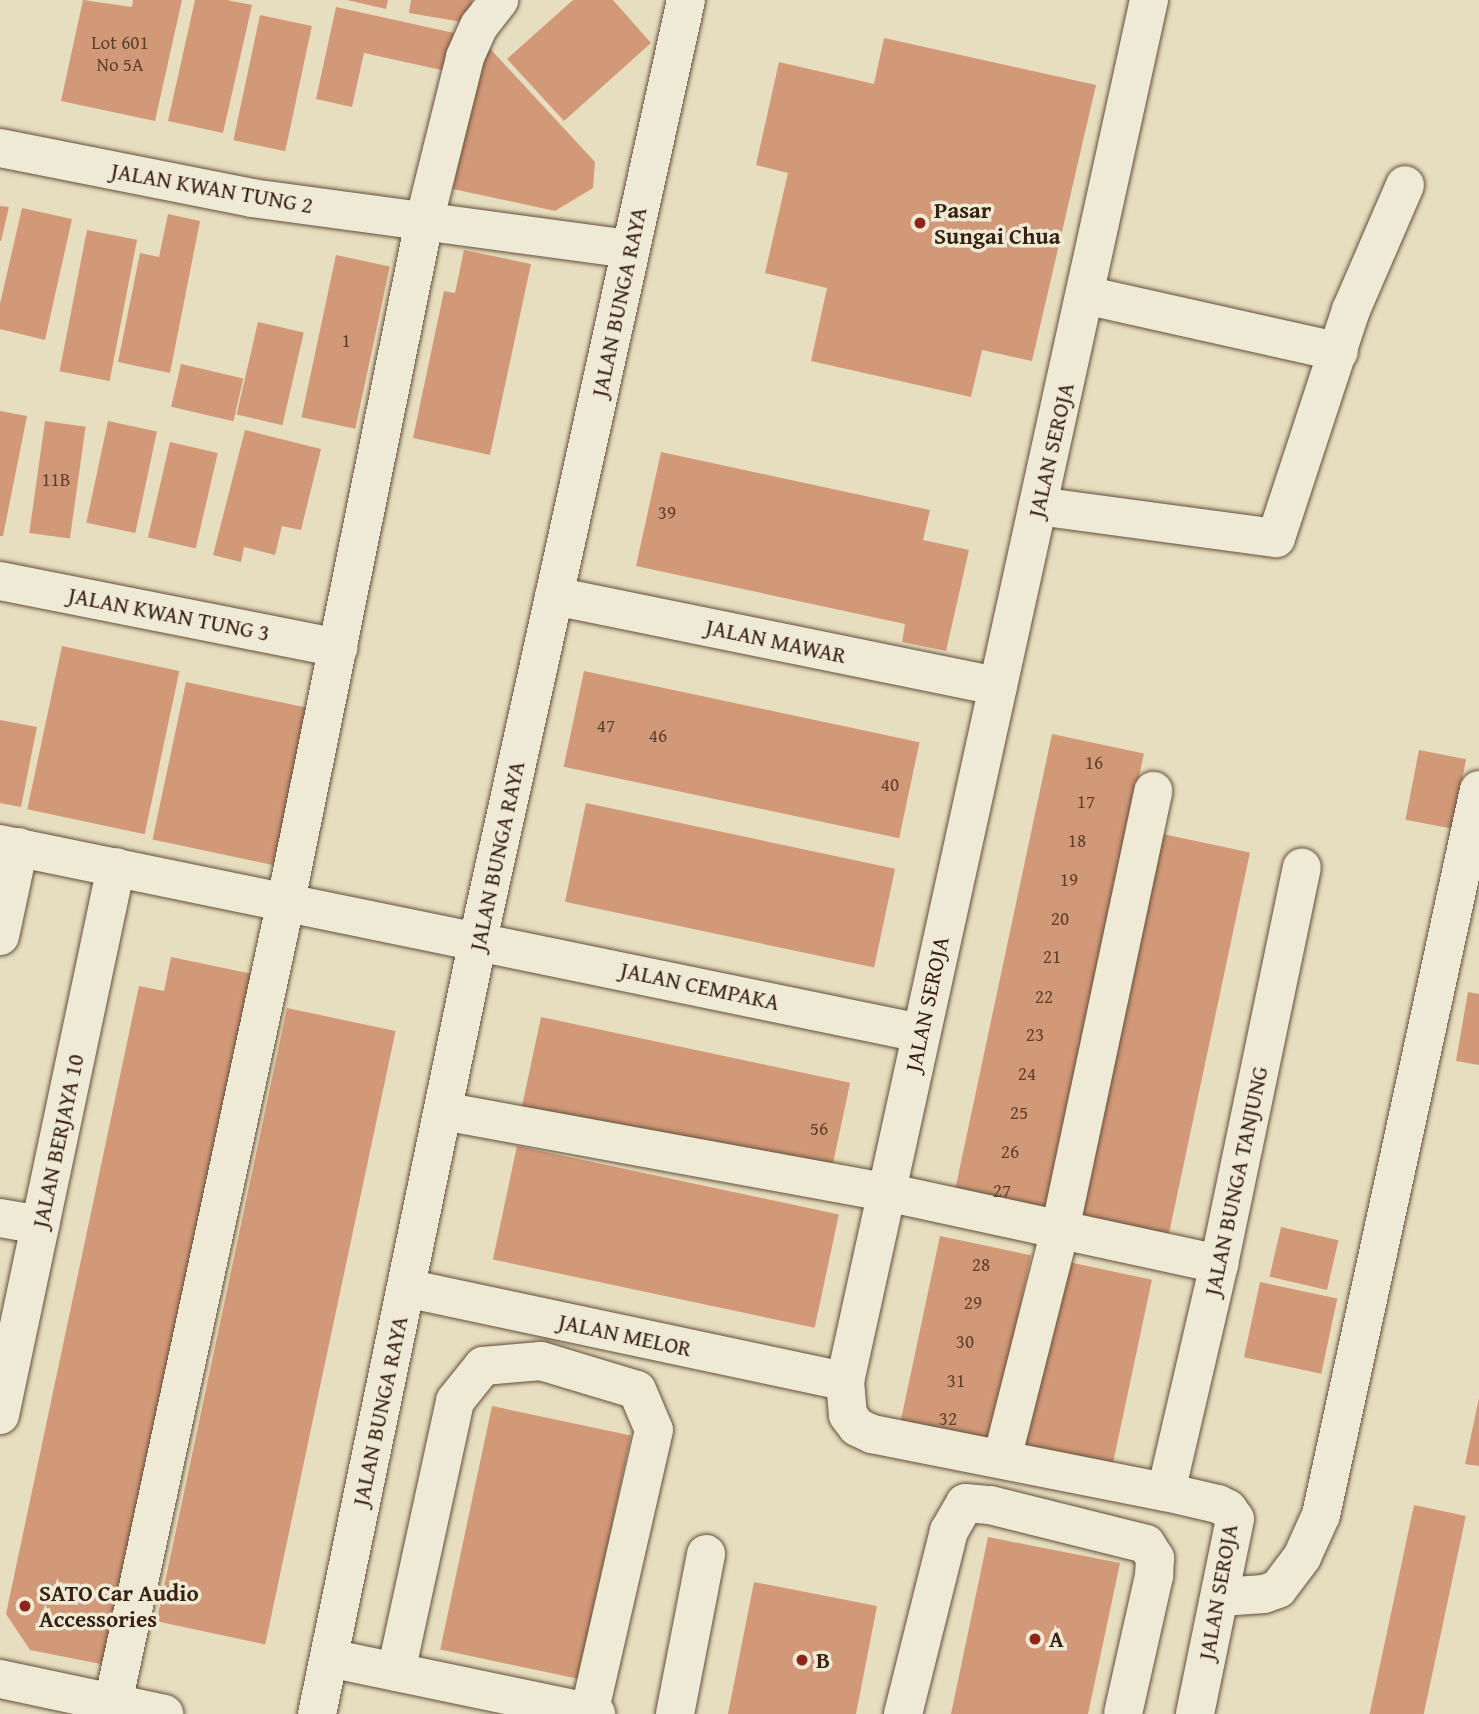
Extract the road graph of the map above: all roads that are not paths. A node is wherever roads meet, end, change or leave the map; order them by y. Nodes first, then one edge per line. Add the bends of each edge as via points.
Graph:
1 (499, 0) edge
2 (686, 0) edge
3 (1149, 0) edge
4 (0, 148) edge
5 (1405, 185) dead end
6 (424, 222) junction
7 (631, 249) junction
8 (1085, 295) junction
9 (1339, 352) junction
10 (1038, 506) junction
11 (0, 581) edge
12 (554, 596) junction
13 (338, 648) junction
14 (998, 686) junction
15 (1479, 790) edge
16 (1153, 791) dead end
17 (9, 846) edge
18 (116, 867) junction
19 (1302, 868) dead end
20 (286, 901) junction
21 (0, 936) edge
22 (478, 940) junction
23 (921, 1033) junction
24 (443, 1111) junction
25 (886, 1192) junction
26 (0, 1218) edge
27 (40, 1225) junction
28 (1060, 1230) junction
29 (1219, 1264) junction
30 (405, 1288) junction
31 (845, 1381) junction
32 (0, 1415) edge
33 (1002, 1459) junction
34 (1166, 1492) junction
35 (706, 1554) dead end
36 (1221, 1597) junction
37 (329, 1658) junction
38 (396, 1672) junction
39 (0, 1679) edge
40 (113, 1703) junction
41 (593, 1713) edge
42 (164, 1714) edge
43 (317, 1714) edge
44 (675, 1714) edge
45 (903, 1714) edge
46 (1123, 1714) edge
47 (1195, 1714) edge

1 - 6 street via 479,26 465,57
2 - 7 street, JALAN BUNGA RAYA
3 - 8 street, JALAN SEROJA
4 - 6 street, JALAN KWAN TUNG 2 via 253,198
5 - 9 street via 1351,310
6 - 7 street, JALAN KWAN TUNG 2
6 - 13 street
7 - 12 street, JALAN BUNGA RAYA
8 - 9 street
8 - 10 street, JALAN SEROJA
9 - 10 street via 1276,538
10 - 14 street, JALAN SEROJA
11 - 13 street, JALAN KWAN TUNG 3
12 - 14 street, JALAN MAWAR
12 - 22 street, JALAN BUNGA RAYA
13 - 20 street
14 - 23 street, JALAN SEROJA
15 - 36 street via 1321,1515 1301,1557 1278,1589
16 - 28 street
17 - 18 street
17 - 21 street
18 - 20 street
18 - 27 street, JALAN BERJAYA 10
19 - 29 street, JALAN BUNGA TANJUNG
20 - 22 street
20 - 40 street
22 - 23 street, JALAN CEMPAKA
22 - 24 street, JALAN BUNGA RAYA
23 - 25 street, JALAN SEROJA
24 - 25 street
24 - 30 street, JALAN BUNGA RAYA
25 - 28 street
25 - 31 street, JALAN SEROJA
26 - 27 street
27 - 32 street, JALAN BERJAYA 10
28 - 29 street
28 - 33 street
29 - 34 street, JALAN BUNGA TANJUNG
30 - 31 street, JALAN MELOR
30 - 37 street, JALAN BUNGA RAYA
31 - 33 street, JALAN SEROJA via 848,1415 857,1427 872,1434
33 - 34 street, JALAN SEROJA
34 - 36 street, JALAN SEROJA via 1218,1503 1235,1518
35 - 44 street
36 - 47 street, JALAN SEROJA
37 - 38 street
37 - 43 street, JALAN BUNGA RAYA
38 - 41 street
38 - 41 street via 455,1401 483,1366 541,1361 637,1390 653,1430
39 - 40 street
40 - 42 street
45 - 46 street via 949,1531 964,1503 990,1505 1146,1544 1154,1558 1154,1576

